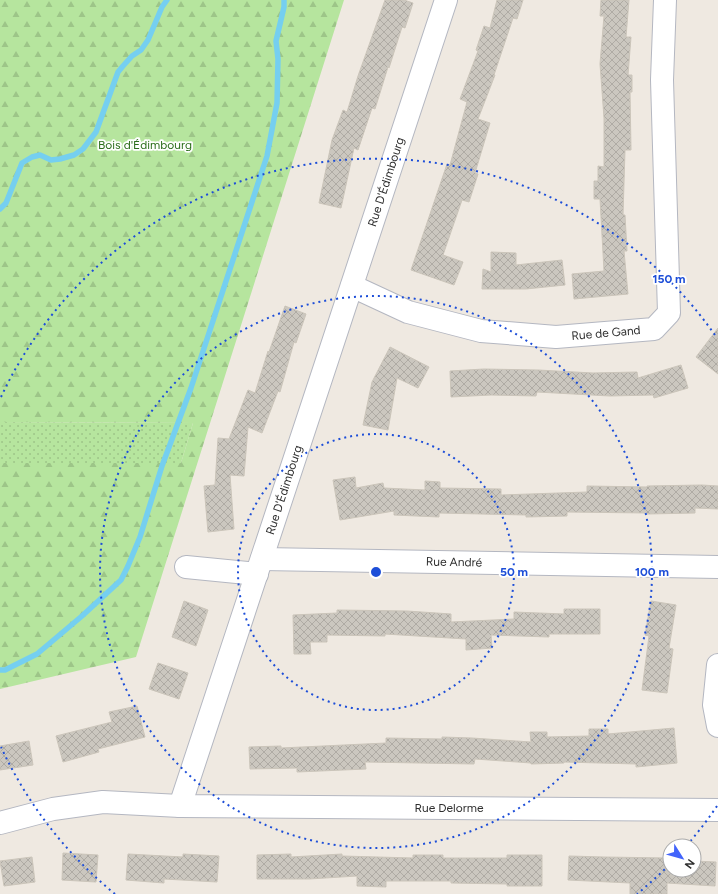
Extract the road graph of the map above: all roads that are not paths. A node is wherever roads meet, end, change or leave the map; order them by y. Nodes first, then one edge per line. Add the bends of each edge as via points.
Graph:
1 (446, 0) edge
2 (665, 0) edge
3 (352, 286) junction
4 (259, 566) junction
5 (186, 567) dead end
6 (718, 567) edge
7 (718, 665) edge
8 (718, 726) edge
9 (180, 806) junction
10 (718, 810) edge
11 (0, 823) edge

1 - 3 street, Rue D'Édimbourg
2 - 3 street, Rue de Gand via 662,80 669,313 654,329 556,337 481,331 408,312
3 - 4 street, Rue D'Édimbourg
4 - 5 street, Rue André
4 - 6 street, Rue André
4 - 9 street, Rue D'Édimbourg
7 - 8 street via 714,705
9 - 10 street, Rue Delorme
9 - 11 street via 103,802 53,809

